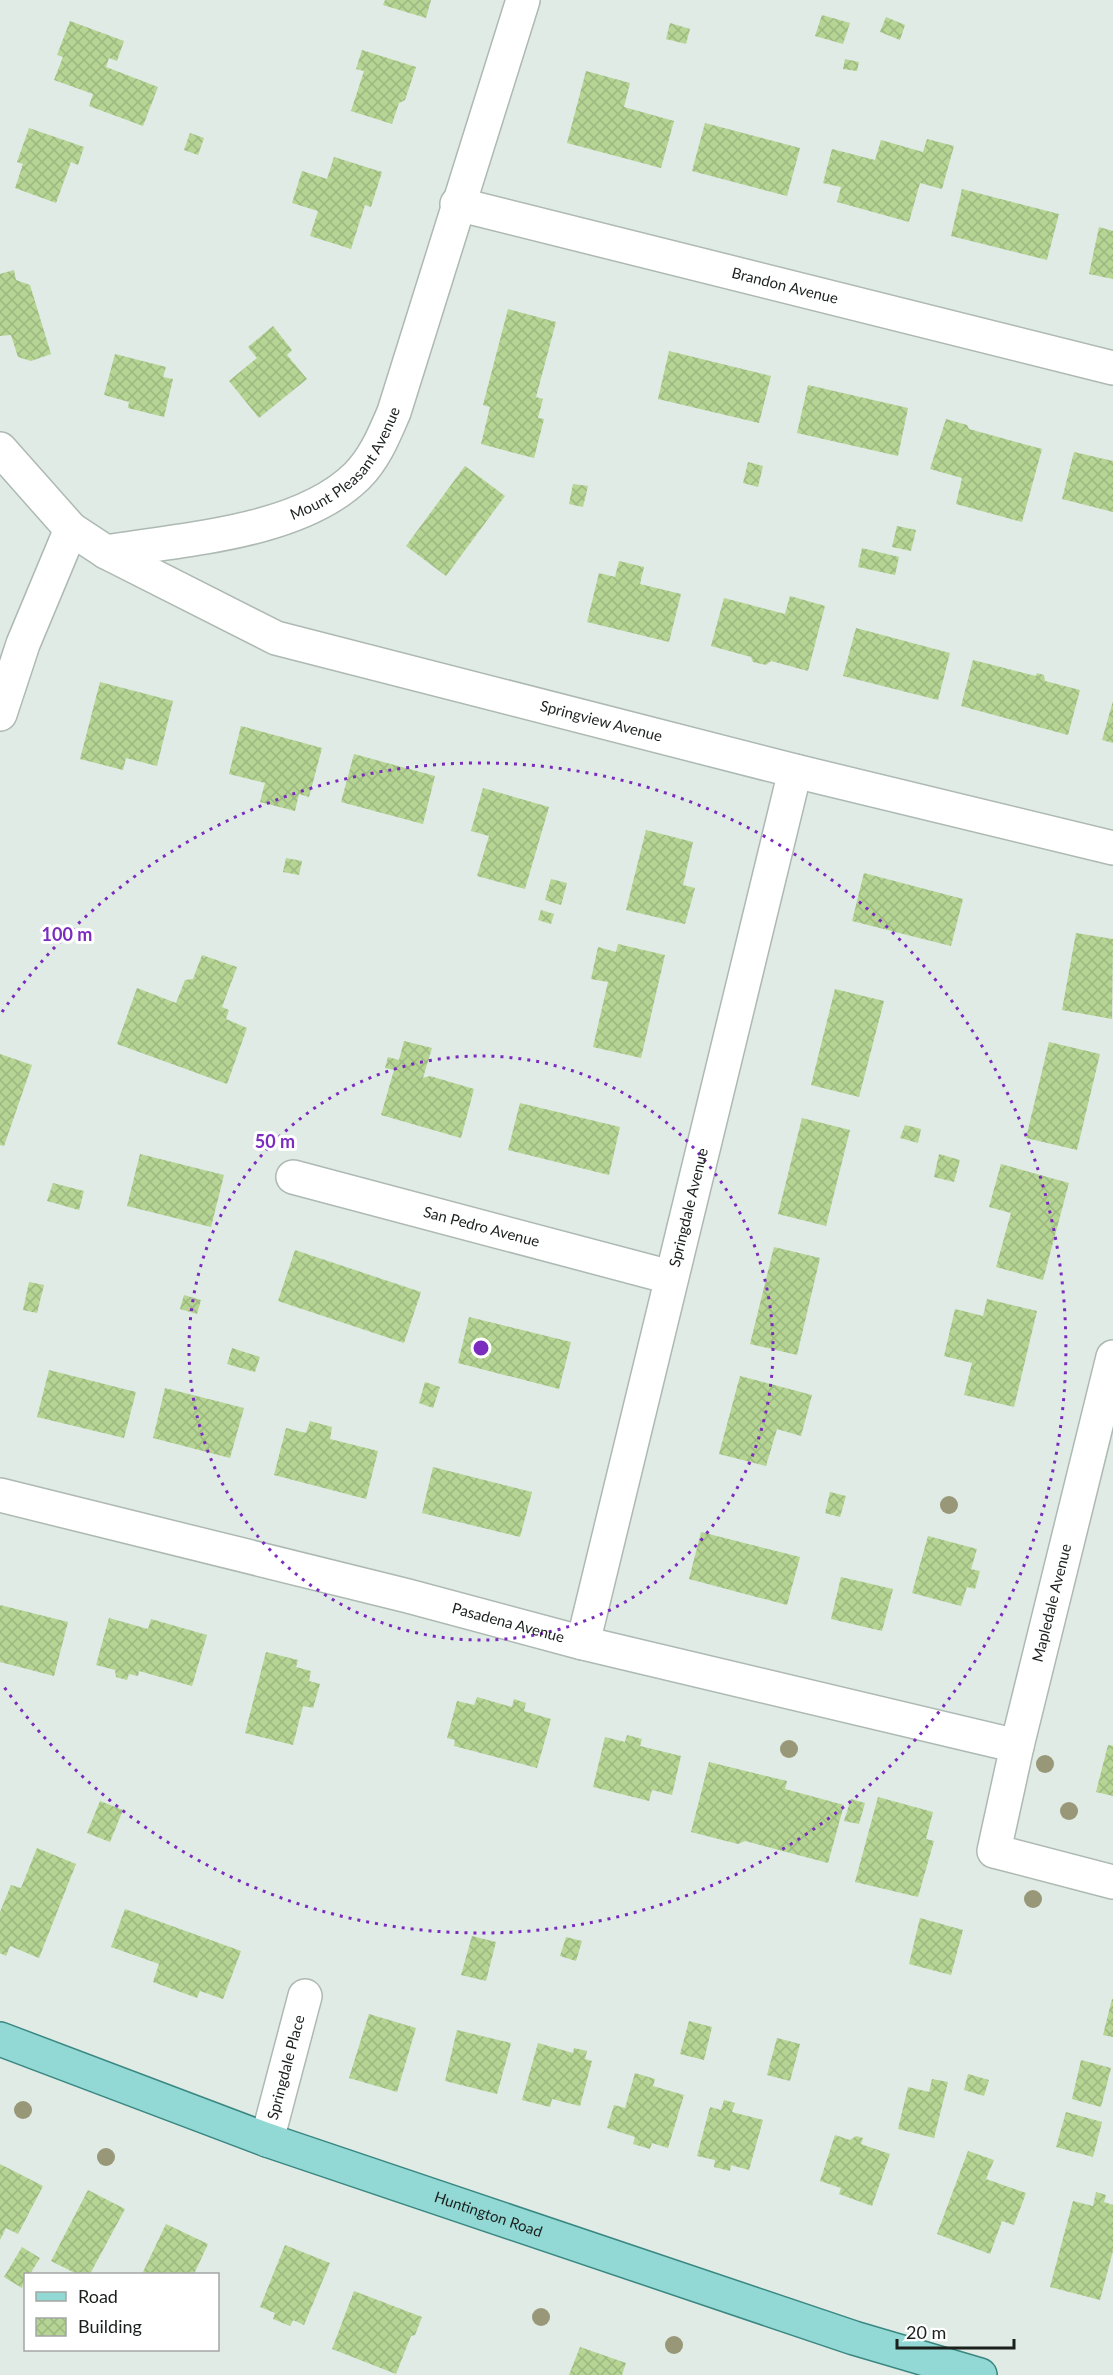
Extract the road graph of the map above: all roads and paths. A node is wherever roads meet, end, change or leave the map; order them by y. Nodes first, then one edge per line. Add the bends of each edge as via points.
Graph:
1 (523, 0) edge
2 (457, 204) junction
3 (1113, 368) edge
4 (0, 449) edge
5 (71, 529) junction
6 (106, 552) junction
7 (0, 714) edge
8 (795, 771) junction
9 (1113, 848) edge
10 (293, 1177) dead end
11 (670, 1277) junction
12 (1113, 1356) edge
13 (0, 1495) edge
14 (583, 1643) junction
15 (1017, 1746) junction
16 (1113, 1882) edge
17 (305, 1996) dead end
18 (0, 2039) edge
19 (267, 2140) junction
20 (980, 2375) edge

1 - 2 street, Mount Pleasant Avenue
2 - 3 street, Brandon Avenue
2 - 6 street, Mount Pleasant Avenue via 394,412 381,442 359,474 334,495 293,514 233,530
4 - 5 street
5 - 6 street
5 - 7 street via 23,644
6 - 8 street, Springview Avenue via 276,638
8 - 9 street, Springview Avenue
8 - 11 street, Springdale Avenue
10 - 11 street, San Pedro Avenue
11 - 14 street, Springdale Avenue
12 - 15 street, Mapledale Avenue
13 - 14 street, Pasadena Avenue
14 - 15 street, Pasadena Avenue
15 - 16 street, Mapledale Avenue via 994,1851
17 - 19 street, Springdale Place
18 - 19 main road, Huntington Road
19 - 20 main road, Huntington Road via 854,2338

